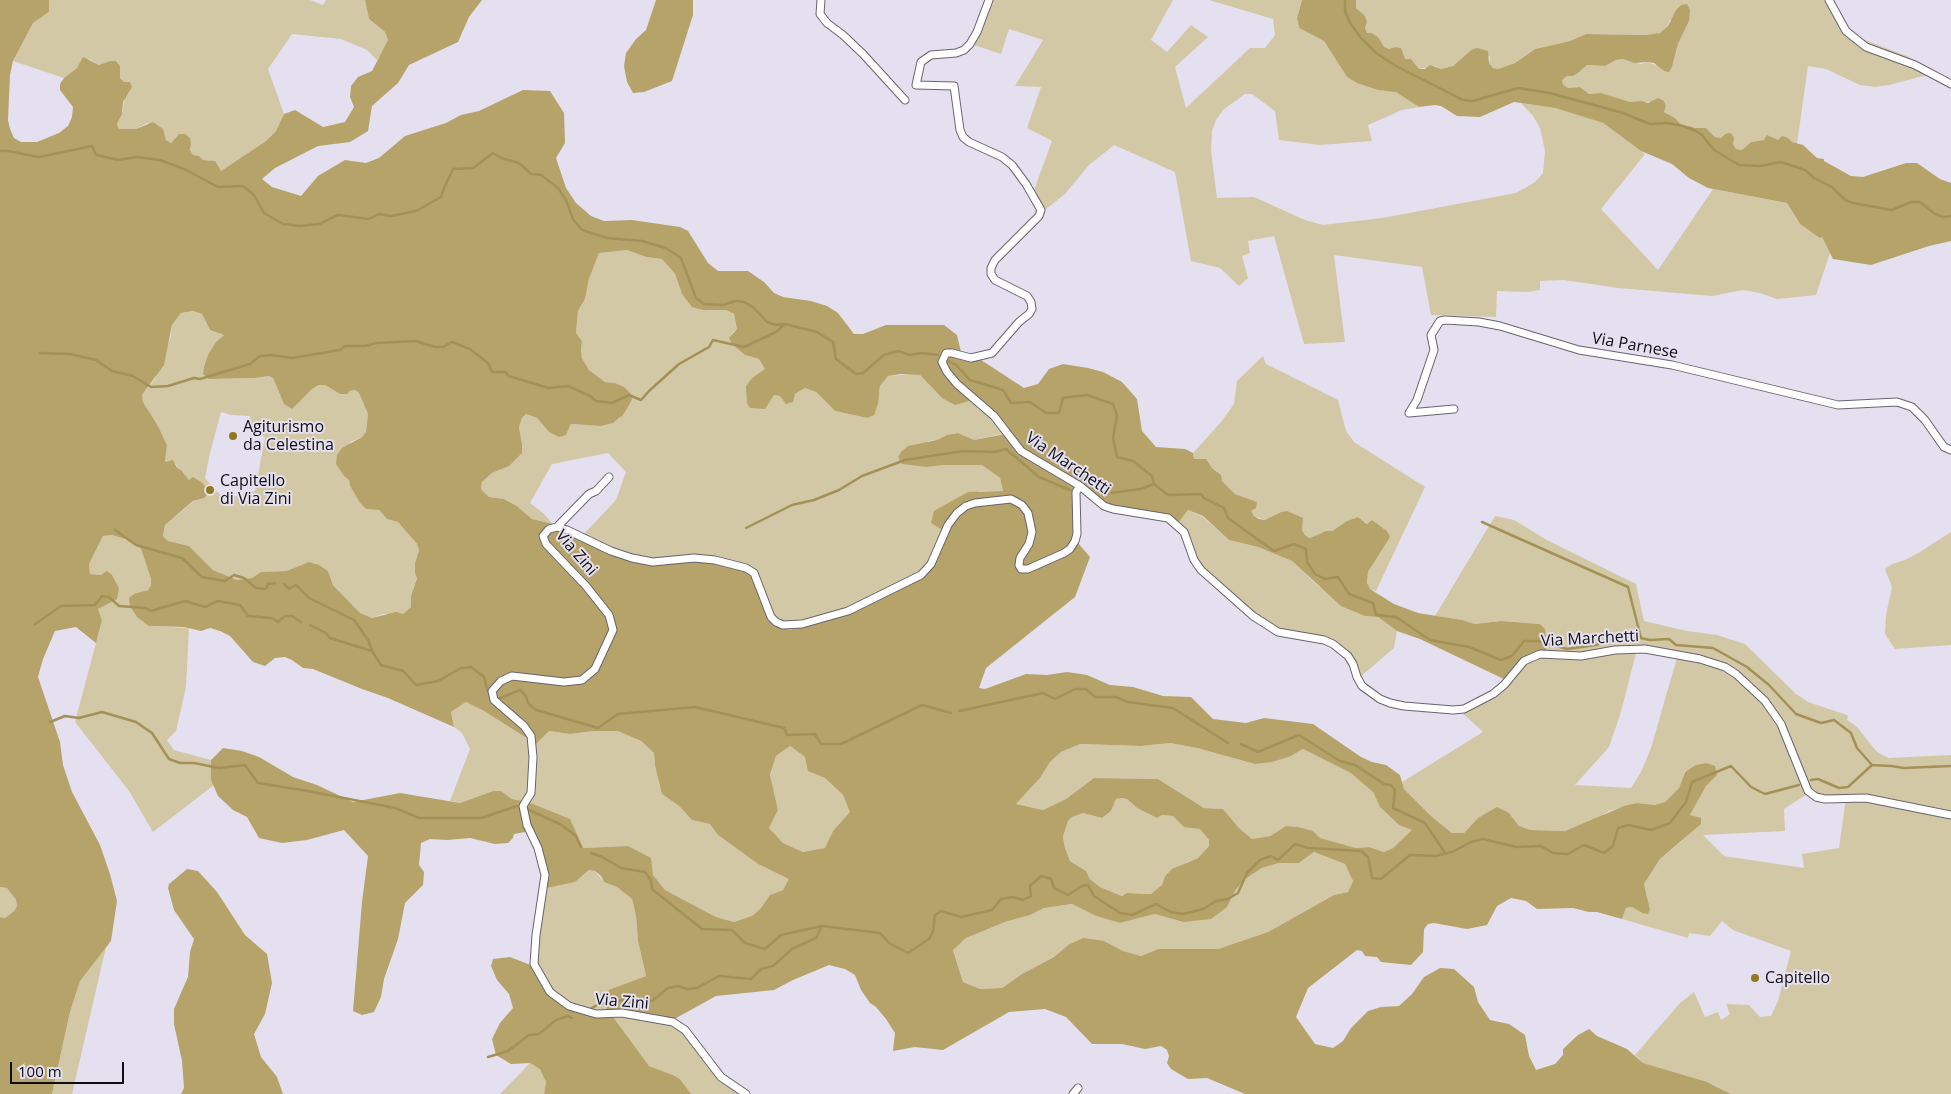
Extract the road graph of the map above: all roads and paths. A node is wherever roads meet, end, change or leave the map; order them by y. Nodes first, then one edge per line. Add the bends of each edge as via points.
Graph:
1 (821, 0) edge
2 (989, 0) edge
3 (1829, 0) edge
4 (1951, 84) edge
5 (905, 100) dead end
6 (1454, 409) dead end
7 (1951, 450) edge
8 (609, 477) dead end
9 (1080, 486) junction
10 (557, 528) junction
11 (1951, 815) edge
12 (746, 1094) edge

1 - 5 street via 820,14 827,23 863,54
2 - 9 street, Via Marchetti via 970,44 956,53 931,55 921,62 916,85 954,86 963,137 1012,165 1041,210 991,268 995,280 1027,296 1032,308 992,353 971,358 946,353 942,362 958,384 994,416 1020,452
3 - 4 street via 1846,32 1866,47 1915,65
6 - 7 street, Via Parnese via 1409,413 1418,400 1434,350 1431,335 1440,321 1445,320 1500,326 1579,350 1681,367 1838,404 1897,402 1912,407 1926,420 1944,447
8 - 10 street
9 - 10 street, Via Zini via 1076,492 1077,534 1075,542 1064,553 1021,569 1020,558 1032,532 1025,509 1011,499 974,503 957,513 948,525 931,564 921,575 848,611 802,624 776,622 771,617 754,573 746,568 694,558 654,562 632,558
9 - 11 street, Via Marchetti via 1104,506 1168,518 1184,532 1201,570 1253,616 1278,632 1334,644 1348,656 1362,686 1390,703 1464,709 1493,694 1524,661 1540,654 1581,656 1645,649 1700,658 1736,674 1774,712 1802,781 1816,797 1866,798
10 - 12 street, Via Zini via 549,529 544,536 546,544 610,615 613,630 595,669 582,680 564,682 512,676 501,681 492,691 494,700 531,736 531,793 523,806 545,875 534,964 550,992 570,1006 596,1014 622,1012 673,1022 685,1030 721,1078

